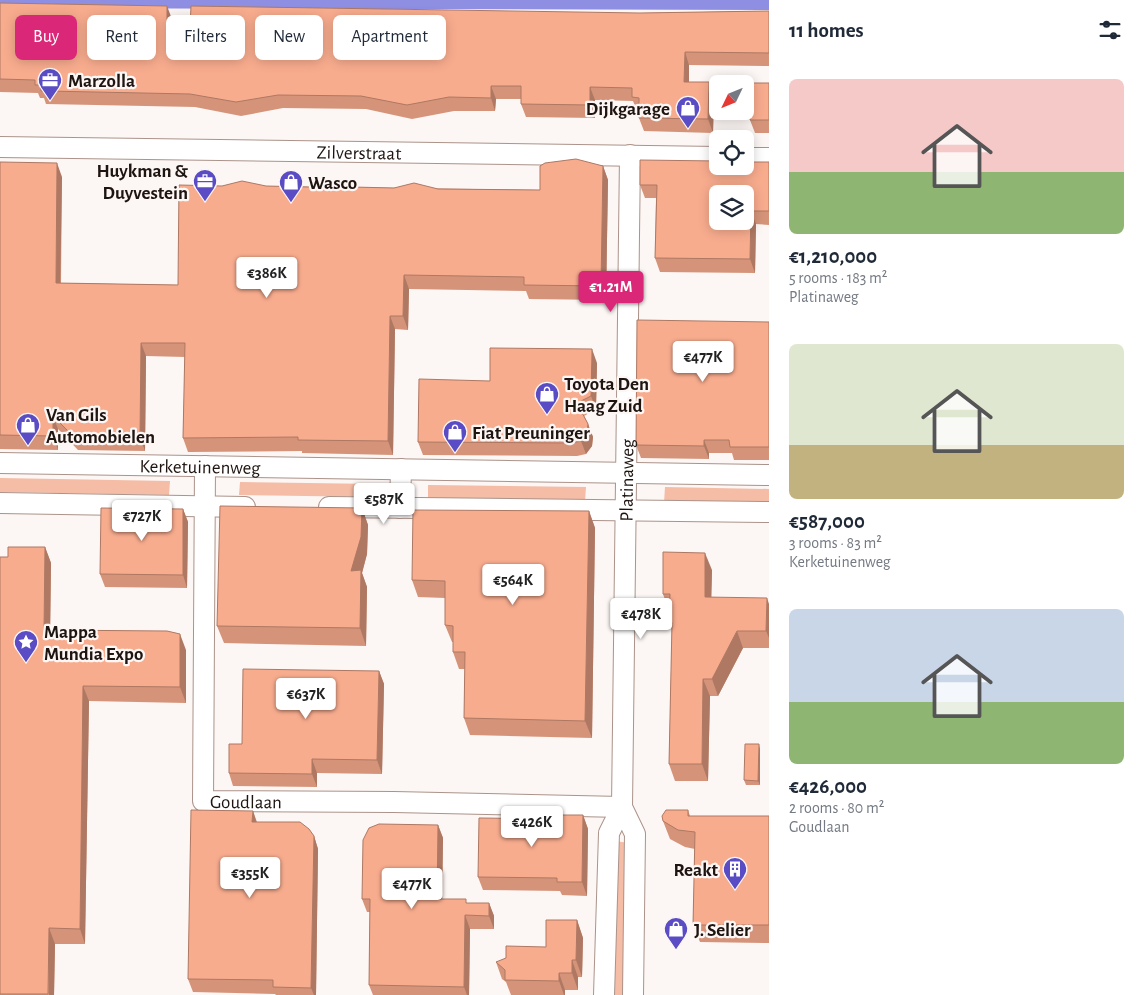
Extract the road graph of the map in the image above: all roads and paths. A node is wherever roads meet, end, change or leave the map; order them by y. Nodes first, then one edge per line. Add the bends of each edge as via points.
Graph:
1 (0, 147) edge
2 (630, 155) junction
3 (709, 157) edge
4 (754, 158) edge
5 (769, 158) edge
6 (0, 463) edge
7 (205, 466) junction
8 (401, 469) junction
9 (626, 472) junction
10 (769, 475) edge
11 (0, 503) edge
12 (206, 506) junction
13 (264, 507) edge
14 (313, 507) edge
15 (400, 508) junction
16 (625, 510) junction
17 (769, 512) edge
18 (622, 807) junction
19 (634, 889) junction
20 (607, 890) junction
21 (604, 995) edge
22 (633, 995) edge

1 - 2 street, Zilverstraat
2 - 3 street, Zilverstraat
2 - 9 street, Platinaweg
4 - 5 street
6 - 7 street, Kerketuinenweg
7 - 8 street, Kerketuinenweg
7 - 12 street, Goudlaan
8 - 9 street, Kerketuinenweg
8 - 15 street
9 - 10 street, Kerketuinenweg
9 - 16 street, Platinaweg
11 - 12 street
12 - 13 street
12 - 18 street, Goudlaan via 203,801
14 - 15 street
15 - 16 street
16 - 17 street
16 - 18 street, Platinaweg
18 - 19 street, Platinaweg via 636,834
18 - 20 street, Platinaweg via 610,833
19 - 20 street
19 - 22 street, Platinaweg
20 - 21 street, Platinaweg

